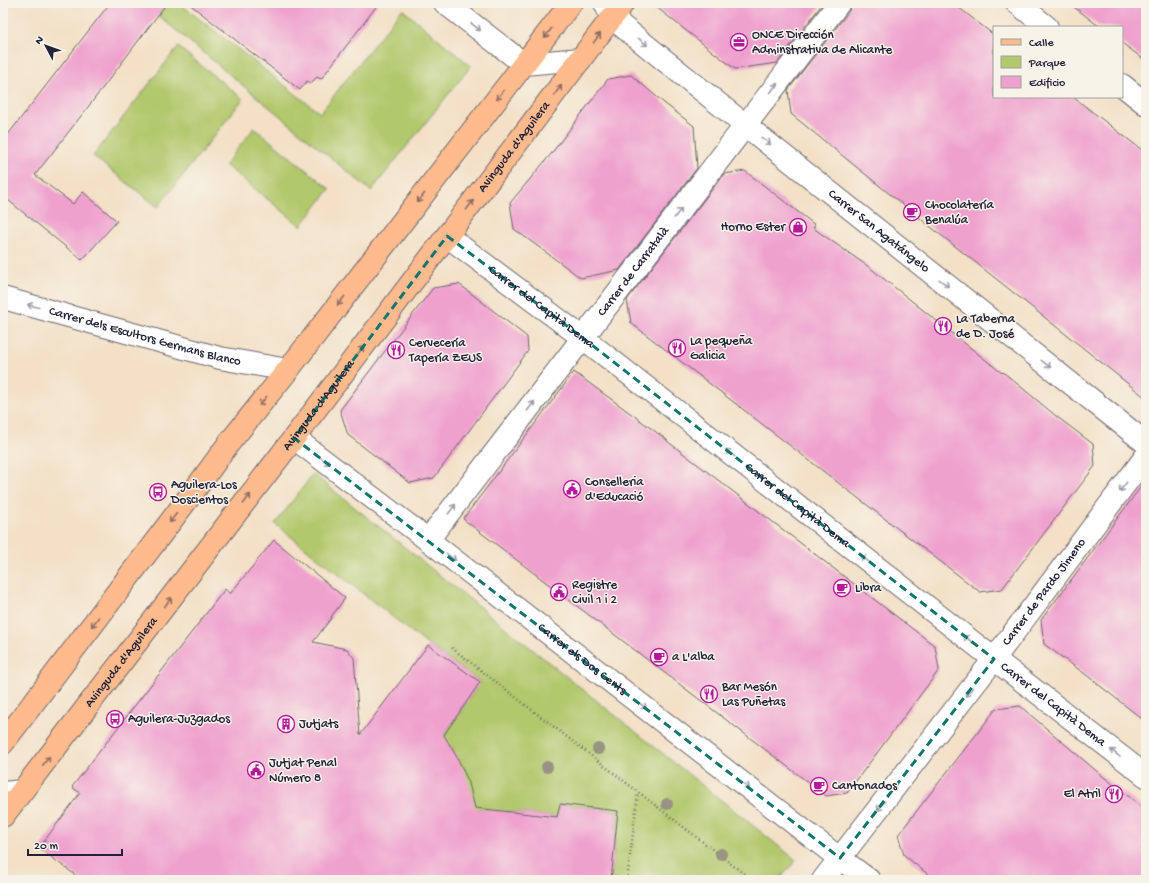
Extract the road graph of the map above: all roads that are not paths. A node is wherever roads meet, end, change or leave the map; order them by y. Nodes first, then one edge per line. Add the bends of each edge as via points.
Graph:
1 (445, 3) edge
2 (571, 3) edge
3 (839, 3) edge
4 (1017, 3) edge
5 (614, 8) edge
6 (1047, 26) edge
7 (582, 59) junction
8 (524, 64) junction
9 (1123, 86) edge
10 (1146, 104) edge
11 (745, 125) junction
12 (447, 236) junction
13 (3, 298) edge
14 (583, 338) junction
15 (288, 370) junction
16 (294, 438) junction
17 (1146, 443) edge
18 (1146, 456) edge
19 (428, 540) junction
20 (994, 659) junction
21 (3, 743) edge
22 (1146, 776) edge
23 (13, 792) edge
24 (3, 816) edge
25 (840, 858) junction
26 (823, 880) edge
27 (869, 880) edge

1 -> 8 street
2 -> 8 main road
11 -> 3 street, Carrer de Carratalà
4 - 6 street
7 -> 5 main road, Avinguda d'Aguilera
5 -> 11 street, Carrer San Agatángelo
7 - 8 street
12 -> 7 main road, Avinguda d'Aguilera
8 -> 15 main road
9 - 10 street
14 -> 11 street, Carrer de Carratalà
11 -> 17 street, Carrer San Agatángelo
12 - 14 street, Carrer del Capità Dema
16 -> 12 main road, Avinguda d'Aguilera
15 -> 13 street, Carrer dels Escultors Germans Blanco via 220,358
19 -> 14 street, Carrer de Carratalà
20 -> 14 street, Carrer del Capità Dema
15 -> 21 main road
16 -> 19 street, Carrer els Dos Cents
23 -> 16 main road, Avinguda d'Aguilera
18 -> 20 street, Carrer de Pardo Jimeno
19 -> 25 street, Carrer els Dos Cents
22 -> 20 street, Carrer del Capità Dema
20 -> 25 street, Carrer de Pardo Jimeno
23 - 24 main road, Avinguda d'Aguilera
25 - 26 street, Carrer de Pardo Jimeno
25 - 27 street, Carrer els Dos Cents

